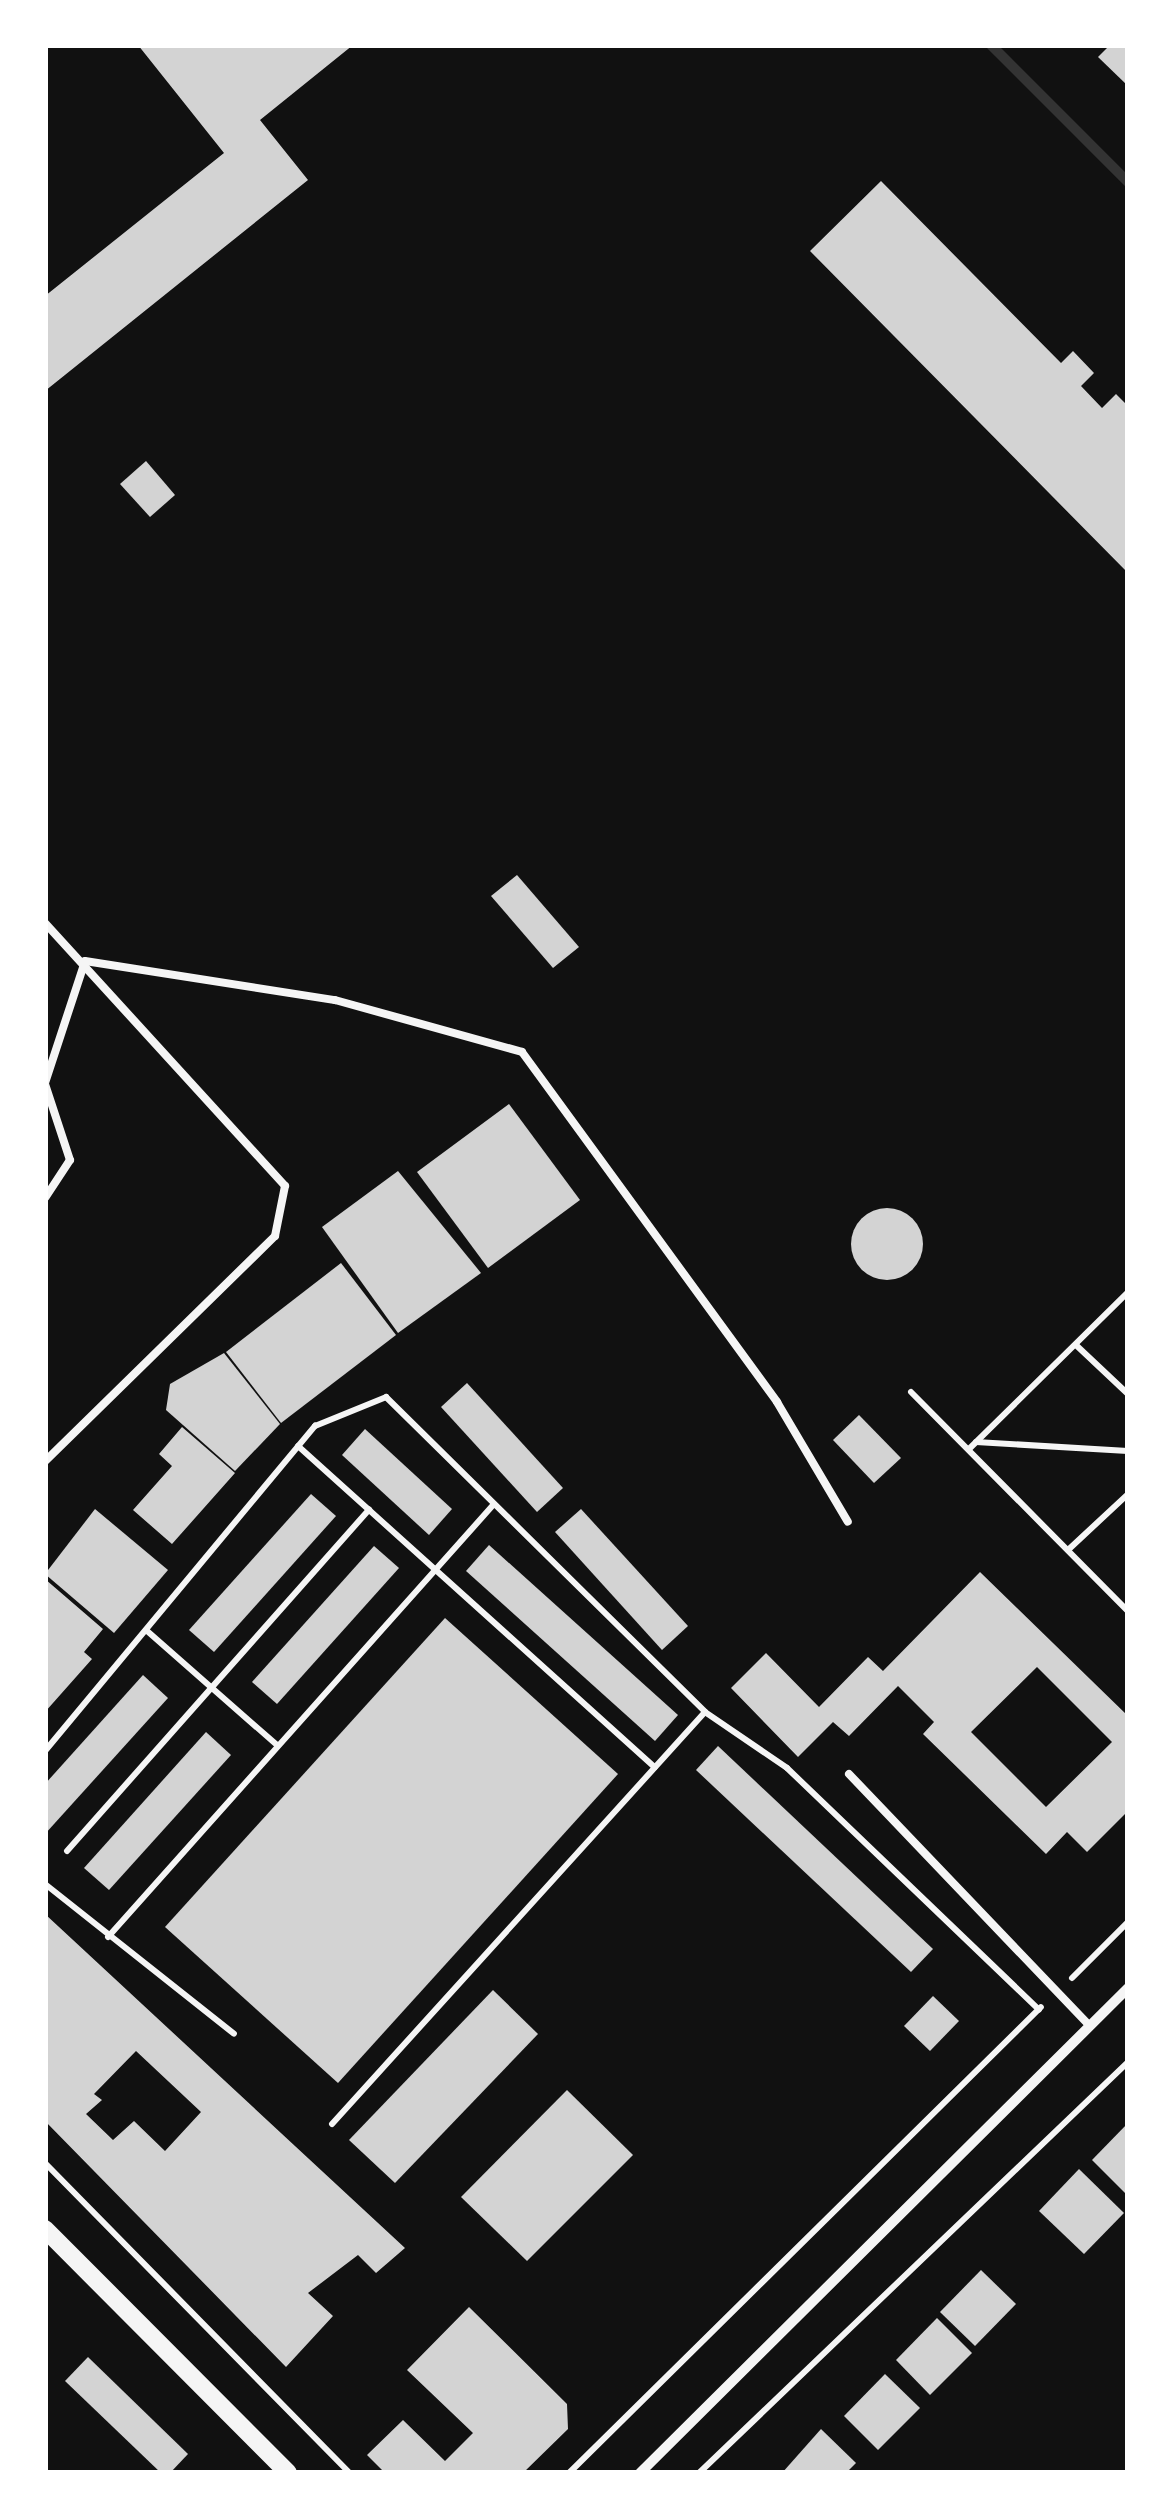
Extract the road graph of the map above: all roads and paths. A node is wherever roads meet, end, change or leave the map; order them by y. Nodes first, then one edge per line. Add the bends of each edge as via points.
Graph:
1 (45, 923) edge
2 (85, 961) junction
3 (45, 1084) edge
4 (45, 1198) edge
5 (1128, 1292) edge
6 (1077, 1346) junction
7 (911, 1392) dead end
8 (1128, 1394) edge
9 (976, 1442) junction
10 (298, 1446) junction
11 (968, 1450) junction
12 (1128, 1451) edge
13 (45, 1461) edge
14 (1128, 1494) edge
15 (494, 1504) junction
16 (369, 1510) junction
17 (848, 1522) dead end
18 (1068, 1550) junction
19 (435, 1570) junction
20 (1128, 1611) edge
21 (146, 1630) junction
22 (212, 1688) junction
23 (705, 1712) junction
24 (277, 1745) junction
25 (45, 1752) edge
26 (654, 1767) junction
27 (849, 1774) dead end
28 (68, 1851) dead end
29 (45, 1884) edge
30 (1128, 1922) edge
31 (108, 1937) junction
32 (1128, 1988) edge
33 (1056, 1993) junction
34 (1039, 2010) junction
35 (1090, 2026) junction
36 (234, 2034) dead end
37 (1128, 2062) edge
38 (332, 2124) dead end
39 (45, 2163) edge
40 (45, 2229) edge
41 (288, 2473) edge
42 (350, 2473) edge
43 (569, 2473) edge
44 (640, 2473) edge
45 (699, 2473) edge

1 - 2 lane
2 - 3 lane
2 - 13 lane via 285,1186 275,1236
2 - 17 lane via 335,1000 522,1052 777,1402
3 - 4 lane via 70,1160
5 - 6 path
6 - 8 path
6 - 9 path
7 - 11 path
9 - 11 path
9 - 12 path
10 - 15 path via 315,1426 386,1397
10 - 16 path
10 - 21 path
11 - 18 path
14 - 18 path
15 - 19 path
15 - 23 path
16 - 19 path
16 - 22 path
18 - 20 path
19 - 24 path
19 - 26 path
21 - 22 path
21 - 25 path
22 - 24 path
22 - 28 path
23 - 26 path
23 - 34 path via 787,1768
24 - 31 path
26 - 38 path
27 - 33 lane
29 - 31 path
30 - 33 path
31 - 36 path
32 - 35 street
33 - 34 path
33 - 35 lane
34 - 43 path
35 - 44 street
37 - 45 path
39 - 42 path
40 - 41 street

